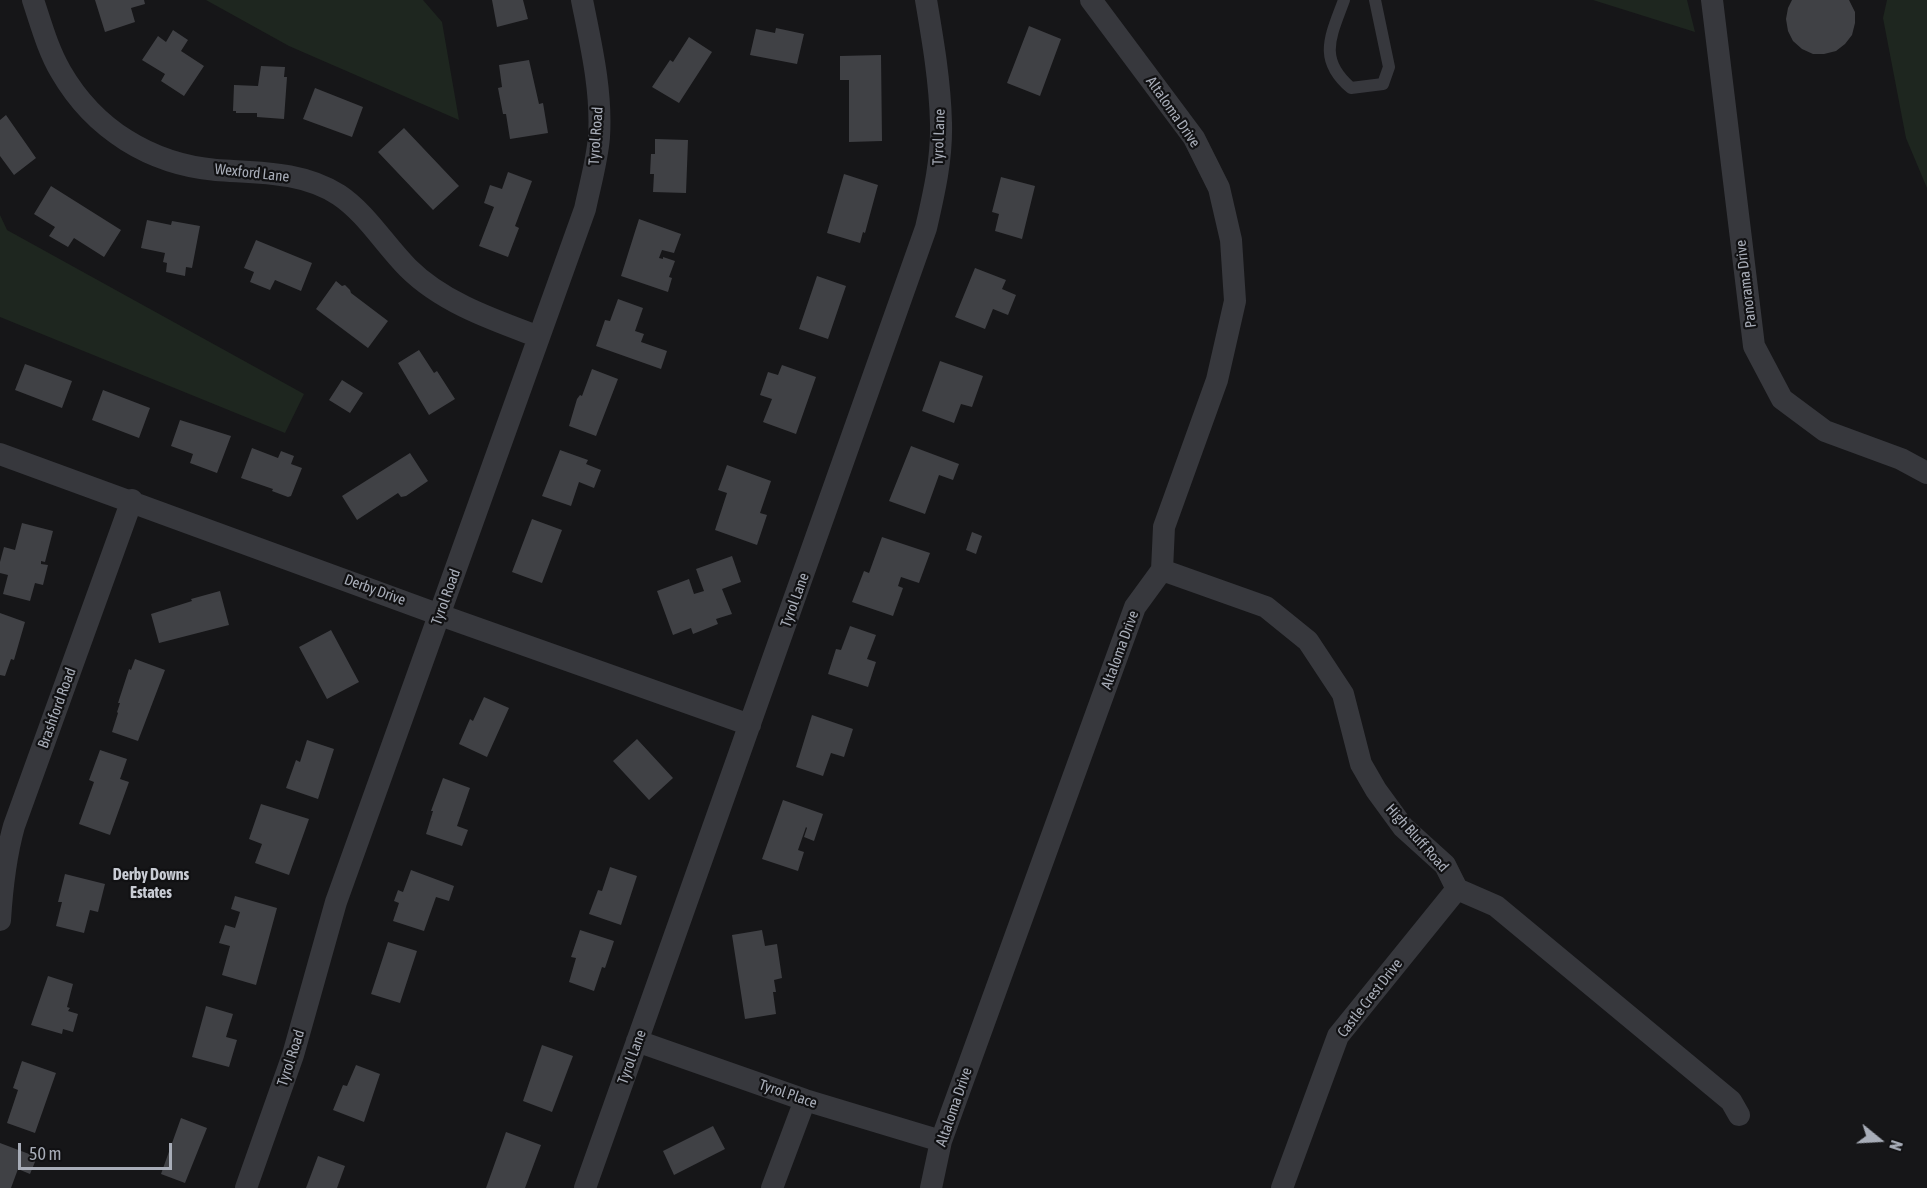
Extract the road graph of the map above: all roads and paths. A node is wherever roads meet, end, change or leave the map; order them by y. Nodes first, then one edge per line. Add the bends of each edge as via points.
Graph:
1 (33, 0) edge
2 (582, 0) edge
3 (926, 0) edge
4 (1091, 0) edge
5 (1344, 0) edge
6 (1376, 0) edge
7 (1712, 0) edge
8 (539, 337) junction
9 (0, 454) edge
10 (1927, 473) edge
11 (132, 501) junction
12 (1162, 570) junction
13 (440, 615) junction
14 (750, 725) junction
15 (1456, 889) junction
16 (0, 920) edge
17 (638, 1041) junction
18 (804, 1100) junction
19 (1739, 1115) dead end
20 (941, 1142) junction
21 (246, 1188) edge
22 (585, 1188) edge
23 (772, 1188) edge
24 (931, 1188) edge
25 (1282, 1188) edge

1 - 8 street, Wexford Lane via 60,70 91,112 120,137 179,164 279,174 321,186 360,213 409,269 433,288 475,311
2 - 8 street, Tyrol Road via 596,68 599,136 585,209
3 - 14 street, Tyrol Lane via 936,58 941,125 935,190 926,228
4 - 12 street, Altaloma Drive via 1194,138 1219,188 1231,240 1235,301 1217,380 1164,527
5 - 6 lane via 1329,40 1329,59 1339,78 1351,88 1383,84 1389,67
7 - 10 street, Panorama Drive via 1754,346 1782,399 1825,431 1901,459
8 - 13 street, Tyrol Road
9 - 11 street, Derby Drive
11 - 13 street, Derby Drive
11 - 16 street, Brashford Road via 14,826 3,877
12 - 15 street, High Bluff Road via 1266,607 1308,641 1343,694 1361,764 1376,790 1403,827 1444,865
12 - 20 street, Altaloma Drive via 1135,607
13 - 14 street, Derby Drive
13 - 21 street, Tyrol Road via 336,902 293,1055
14 - 17 street, Tyrol Lane
15 - 19 street, High Bluff Road via 1496,906 1731,1101
15 - 25 street, Castle Crest Drive via 1338,1036
17 - 18 street, Tyrol Place
17 - 22 street, Tyrol Lane
18 - 20 street, Tyrol Place
18 - 23 street
20 - 24 street, Altaloma Drive

